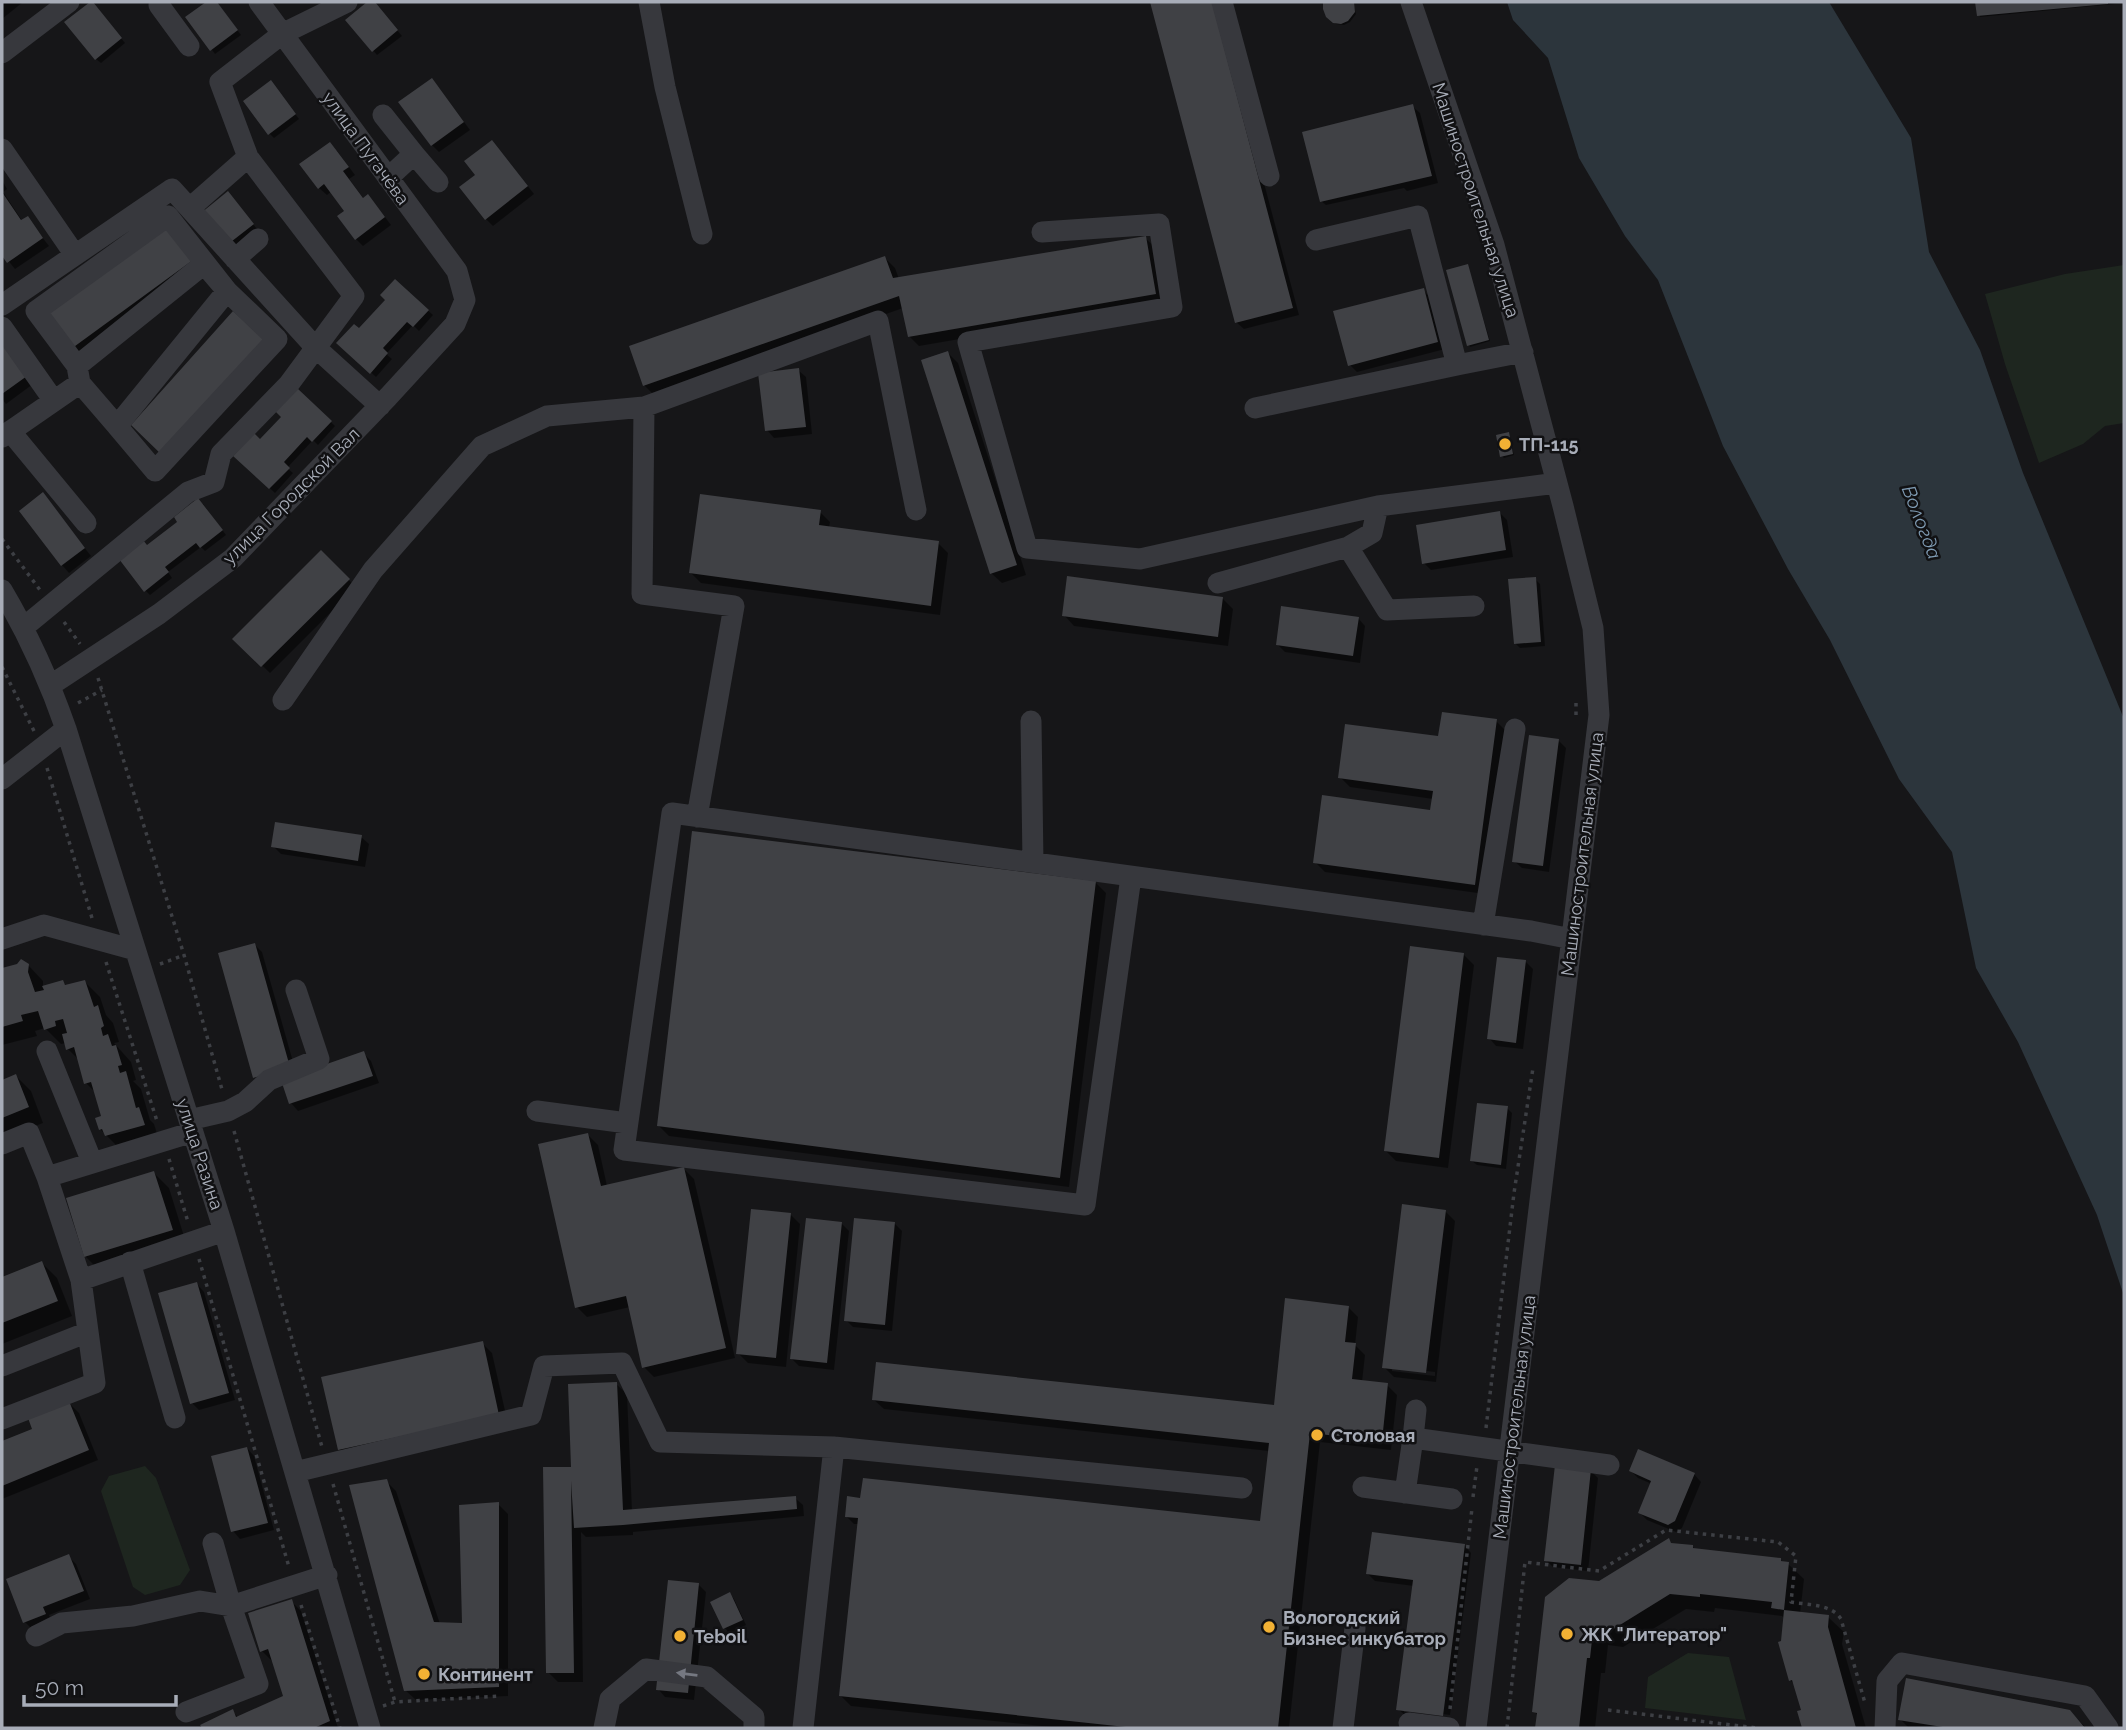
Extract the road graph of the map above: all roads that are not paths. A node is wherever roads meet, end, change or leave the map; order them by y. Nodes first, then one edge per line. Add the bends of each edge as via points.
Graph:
1 (69, 2) edge
2 (259, 2) edge
3 (347, 2) edge
4 (649, 2) edge
5 (1223, 2) edge
6 (1411, 2) edge
7 (160, 3) edge
8 (282, 34) junction
9 (189, 46) dead end
10 (2, 53) edge
11 (383, 116) dead end
12 (2, 149) edge
13 (414, 154) junction
14 (248, 158) junction
15 (1269, 176) dead end
16 (388, 178) junction
17 (438, 182) dead end
18 (190, 208) junction
19 (1042, 232) dead end
20 (702, 234) dead end
21 (258, 239) dead end
22 (1316, 240) dead end
23 (75, 255) junction
24 (235, 259) junction
25 (204, 264) junction
26 (227, 291) junction
27 (465, 299) joint
28 (2, 306) edge
29 (2, 327) edge
30 (315, 346) junction
31 (1522, 352) junction
32 (1457, 365) junction
33 (78, 374) junction
34 (54, 401) junction
35 (380, 406) junction
36 (644, 407) junction
37 (1255, 408) dead end
38 (117, 426) junction
39 (6, 434) edge
40 (1557, 484) junction
41 (1378, 506) junction
42 (916, 510) dead end
43 (86, 523) dead end
44 (1348, 547) junction
45 (1218, 583) dead end
46 (2, 590) edge
47 (1474, 606) dead end
48 (24, 627) junction
49 (51, 685) junction
50 (283, 700) dead end
51 (1031, 721) dead end
52 (66, 729) junction
53 (1515, 729) dead end
54 (2, 779) edge
55 (697, 817) junction
56 (1032, 863) junction
57 (1131, 877) junction
58 (1483, 925) junction
59 (2, 939) edge
60 (1572, 939) junction
61 (135, 950) junction
62 (296, 990) dead end
63 (47, 1051) dead end
64 (537, 1111) dead end
65 (627, 1123) junction
66 (191, 1126) junction
67 (2, 1144) edge
68 (92, 1162) junction
69 (47, 1177) junction
70 (224, 1231) junction
71 (130, 1262) junction
72 (81, 1280) junction
73 (88, 1332) junction
74 (2, 1366) edge
75 (1416, 1410) dead end
76 (175, 1418) dead end
77 (2, 1419) edge
78 (1413, 1438) junction
79 (834, 1447) junction
80 (1510, 1450) junction
81 (1609, 1465) dead end
82 (295, 1472) junction
83 (1363, 1487) dead end
84 (1242, 1488) dead end
85 (1405, 1493) junction
86 (1452, 1499) dead end
87 (213, 1543) dead end
88 (327, 1575) junction
89 (231, 1606) junction
90 (1355, 1628) dead end
91 (36, 1636) dead end
92 (186, 1712) dead end
93 (368, 1720) edge
94 (1409, 1723) dead end
95 (604, 1728) edge
96 (754, 1728) edge
97 (803, 1728) edge
98 (1343, 1728) edge
99 (1449, 1728) edge
100 (1476, 1728) edge
101 (1885, 1728) edge
102 (2108, 1728) edge

1 - 10 street
2 - 8 street, улица Пугачёва
3 - 8 street
4 - 20 street
5 - 15 street
6 - 31 street, Машиностроительная улица via 1494,246
7 - 9 street
8 - 14 street via 220,82
8 - 16 street, улица Пугачёва
11 - 13 street
12 - 23 street
13 - 16 street
13 - 17 street
14 - 18 street
14 - 30 street via 354,296
16 - 27 street, улица Пугачёва via 457,271
18 - 23 street via 172,188
18 - 24 street
19 - 41 street via 1159,225 1172,307 968,342 1027,548 1140,559
21 - 24 street
22 - 32 street via 1418,216
23 - 28 street
24 - 30 street
25 - 26 street
25 - 33 street
25 - 33 street via 168,216 36,311
26 - 38 street
26 - 38 street via 277,339 155,471
27 - 35 street, улица Городской Вал via 455,324
29 - 34 street
30 - 35 street
30 - 48 street via 289,384 221,454 214,482 188,492
31 - 32 street
31 - 40 street, Машиностроительная улица
32 - 37 street
33 - 34 street
33 - 38 street
34 - 39 street
35 - 49 street, улица Городской Вал via 233,558 159,614
36 - 42 street via 878,321
36 - 50 street via 547,416 482,446 373,570
36 - 55 street via 642,594 734,606
39 - 43 street
40 - 41 street
40 - 60 street, Машиностроительная улица via 1593,628 1599,715
41 - 44 street via 1372,533
44 - 45 street
44 - 47 street via 1387,610
46 - 48 street, улица Разина
48 - 49 street, улица Разина
49 - 52 street, улица Разина
51 - 56 street
52 - 54 street
52 - 61 street, улица Разина
53 - 58 street
55 - 56 street
55 - 65 street via 672,813
56 - 57 street
57 - 58 street
57 - 65 street via 1085,1205 624,1150
58 - 60 street
59 - 61 street via 44,925
60 - 80 street, Машиностроительная улица
61 - 66 street, улица Разина
62 - 66 street via 319,1059 269,1080 244,1102
63 - 68 street
64 - 65 street
66 - 68 street via 163,1140
66 - 70 street, улица Разина
67 - 69 street via 29,1133
68 - 69 street
69 - 72 street
70 - 71 street
70 - 82 street, улица Разина
71 - 72 street
71 - 76 street
72 - 73 street
73 - 74 street
73 - 77 street via 95,1383
75 - 78 street
78 - 80 street
78 - 85 street
79 - 82 street via 660,1442 622,1363 544,1366 531,1415
79 - 84 street
79 - 97 street
80 - 81 street
80 - 100 street, Машиностроительная улица
82 - 88 street, улица Разина
83 - 85 street
85 - 86 street
87 - 89 street
88 - 89 street
88 - 93 street, улица Разина
89 - 91 street via 200,1601 134,1616 62,1623
89 - 92 street via 258,1684
90 - 98 street
94 - 99 street
96 -> 95 street via 754,1717 707,1676 646,1669 610,1699
101 - 102 street via 1886,1681 1902,1663 2085,1696

